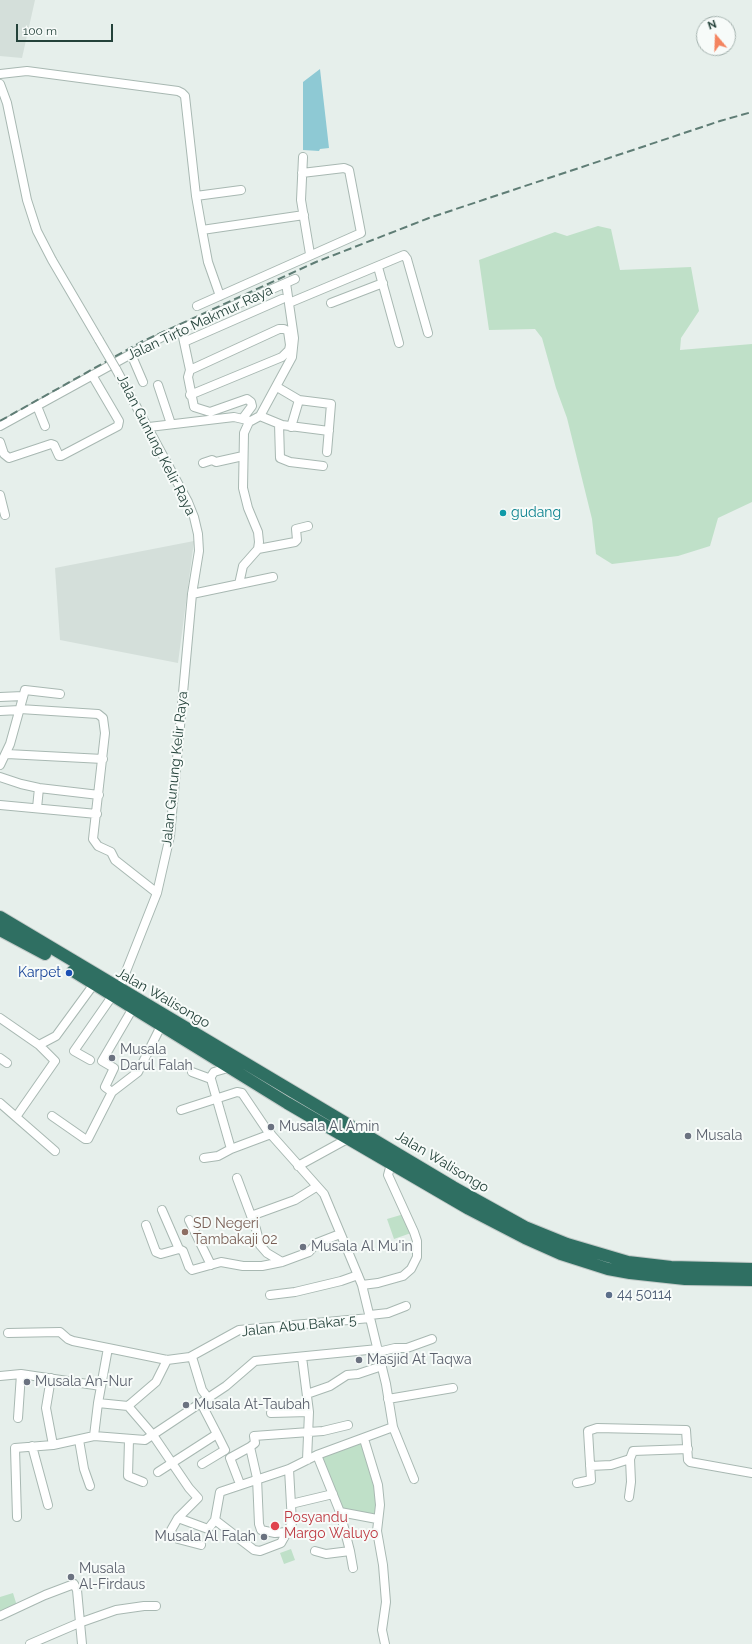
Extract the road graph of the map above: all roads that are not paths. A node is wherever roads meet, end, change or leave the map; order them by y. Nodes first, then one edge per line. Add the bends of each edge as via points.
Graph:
1 (0, 74) edge
2 (0, 84) edge
3 (304, 157) dead end
4 (302, 174) junction
5 (241, 190) dead end
6 (196, 196) junction
7 (304, 216) junction
8 (202, 230) junction
9 (310, 254) junction
10 (378, 267) junction
11 (295, 279) dead end
12 (286, 283) junction
13 (383, 283) junction
14 (220, 296) junction
15 (286, 301) junction
16 (331, 303) dead end
17 (197, 306) dead end
18 (181, 328) junction
19 (428, 333) dead end
20 (184, 342) junction
21 (399, 343) dead end
22 (131, 354) junction
23 (190, 370) junction
24 (92, 375) junction
25 (143, 382) dead end
26 (158, 385) dead end
27 (277, 387) junction
28 (190, 395) junction
29 (299, 400) junction
30 (37, 406) junction
31 (260, 416) junction
32 (246, 420) junction
33 (171, 424) junction
34 (279, 424) junction
35 (0, 426) edge
36 (45, 426) dead end
37 (149, 427) junction
38 (291, 427) junction
39 (330, 431) junction
40 (0, 442) edge
41 (327, 452) dead end
42 (243, 456) junction
43 (203, 463) dead end
44 (322, 466) dead end
45 (0, 496) edge
46 (5, 515) dead end
47 (308, 526) dead end
48 (258, 549) junction
49 (273, 577) dead end
50 (239, 584) junction
51 (192, 594) junction
52 (60, 694) dead end
53 (23, 696) junction
54 (0, 697) edge
55 (20, 710) junction
56 (0, 711) edge
57 (6, 754) junction
58 (103, 759) junction
59 (0, 766) edge
60 (0, 777) edge
61 (39, 788) junction
62 (99, 795) junction
63 (0, 804) edge
64 (37, 808) junction
65 (96, 814) junction
66 (157, 893) junction
67 (0, 917) edge
68 (0, 930) edge
69 (94, 984) junction
70 (116, 992) junction
71 (133, 1008) junction
72 (0, 1018) edge
73 (161, 1026) junction
74 (39, 1045) junction
75 (0, 1058) edge
76 (90, 1060) dead end
77 (8, 1063) dead end
78 (228, 1068) junction
79 (192, 1072) dead end
80 (210, 1078) junction
81 (112, 1092) junction
82 (215, 1099) junction
83 (0, 1103) edge
84 (181, 1110) dead end
85 (52, 1116) dead end
86 (16, 1117) junction
87 (271, 1134) junction
88 (349, 1138) junction
89 (230, 1149) junction
90 (55, 1151) dead end
91 (204, 1158) dead end
92 (391, 1164) junction
93 (298, 1166) junction
94 (237, 1178) dead end
95 (316, 1187) junction
96 (162, 1210) dead end
97 (251, 1216) junction
98 (190, 1220) dead end
99 (146, 1225) dead end
100 (340, 1234) junction
101 (179, 1249) junction
102 (282, 1262) junction
103 (211, 1265) junction
104 (752, 1269) edge
105 (358, 1275) junction
106 (752, 1280) edge
107 (362, 1285) junction
108 (270, 1295) dead end
109 (406, 1306) dead end
110 (370, 1317) junction
111 (8, 1334) dead end
112 (432, 1339) dead end
113 (108, 1348) junction
114 (378, 1351) junction
115 (192, 1357) junction
116 (302, 1357) junction
117 (167, 1360) junction
118 (382, 1366) junction
119 (22, 1374) junction
120 (0, 1376) edge
121 (51, 1378) junction
122 (101, 1386) junction
123 (453, 1388) dead end
124 (307, 1394) junction
125 (388, 1399) junction
126 (204, 1400) junction
127 (98, 1403) junction
128 (128, 1406) junction
129 (309, 1412) junction
130 (271, 1413) dead end
131 (18, 1418) dead end
132 (348, 1425) dead end
133 (393, 1427) junction
134 (310, 1432) junction
135 (217, 1434) junction
136 (153, 1435) junction
137 (94, 1436) junction
138 (364, 1438) junction
139 (79, 1440) junction
140 (129, 1440) junction
141 (53, 1445) junction
142 (32, 1446) junction
143 (250, 1447) junction
144 (688, 1449) junction
145 (317, 1455) junction
146 (630, 1459) junction
147 (308, 1460) junction
148 (172, 1462) junction
149 (202, 1464) dead end
150 (590, 1466) junction
151 (289, 1469) junction
152 (158, 1472) dead end
153 (752, 1473) edge
154 (257, 1478) junction
155 (414, 1479) dead end
156 (143, 1482) dead end
157 (577, 1483) dead end
158 (240, 1484) junction
159 (90, 1486) dead end
160 (333, 1494) junction
161 (629, 1497) dead end
162 (291, 1504) junction
163 (48, 1505) dead end
164 (340, 1512) junction
165 (17, 1517) dead end
166 (178, 1518) junction
167 (378, 1519) junction
168 (214, 1520) junction
169 (286, 1532) junction
170 (201, 1545) dead end
171 (315, 1551) dead end
172 (350, 1551) junction
173 (353, 1568) dead end
174 (156, 1606) dead end
175 (0, 1616) edge
176 (79, 1623) junction
177 (45, 1641) edge
178 (30, 1644) edge
179 (82, 1644) edge
180 (385, 1644) edge

1 - 6 street via 27,71 182,93 185,96
2 - 37 street, Jalan Gunung Kelir Raya, bridge via 7,103 27,200 37,231
3 - 4 street
4 - 7 street via 301,200
4 - 9 street via 344,168 349,170 361,233
5 - 6 street
6 - 8 street
7 - 8 street
7 - 9 street
8 - 14 street via 208,262
9 - 14 street
10 - 13 street
10 - 15 street
10 - 19 street via 401,256 406,257
11 - 12 street, Jalan Tirto Makmur Raya
12 - 15 street
12 - 18 street, Jalan Tirto Makmur Raya
13 - 16 street
13 - 21 street
14 - 17 street
15 - 20 street
15 - 27 street via 294,349
18 - 20 street
18 - 22 street, Jalan Tirto Makmur Raya
20 - 23 street
22 - 24 street, Jalan Tirto Makmur Raya
22 - 25 street
23 - 28 street
23 - 28 street via 279,329 284,328 288,331 289,350 282,357
24 - 30 street, Jalan Tirto Makmur Raya
24 - 40 street via 119,421 116,428 61,456 53,444 8,458
26 - 33 street
27 - 29 street
27 - 31 street
28 - 32 street via 194,407 210,412 247,399 252,406
29 - 38 street
29 - 39 street via 330,402
30 - 35 street, Jalan Tirto Makmur Raya
30 - 36 street
31 - 32 street
31 - 34 street
32 - 33 street via 234,417
32 - 42 street
33 - 37 street
34 - 38 street
34 - 44 street via 280,458 290,462
37 - 51 street, Jalan Gunung Kelir Raya via 194,517 199,551
38 - 39 street
39 - 41 street
42 - 43 street
42 - 48 street via 243,488 258,532
45 - 46 street
47 - 48 street via 296,529 295,542
48 - 50 street via 243,566
49 - 50 street
50 - 51 street
51 - 66 street, Jalan Gunung Kelir Raya via 174,807
52 - 53 street via 27,689
53 - 54 street
53 - 55 street
55 - 56 street
55 - 57 street
55 - 58 street via 101,716 104,720 105,733
57 - 58 street
57 - 59 street
58 - 62 street
60 - 61 street
61 - 62 street
61 - 64 street
62 - 65 street
63 - 64 street
64 - 65 street
65 - 66 street via 93,840 95,843 108,850 115,860
66 - 70 street, Jalan Gunung Kelir Raya
67 - 70 highway, Jalan Walisongo
68 - 69 highway, Jalan Walisongo via 46,954
69 - 70 highway, Jalan Walisongo
69 - 74 street via 53,1038
70 - 71 highway, Jalan Walisongo
70 - 76 street, Jalan Gunung Kelir Raya via 74,1051
70 - 104 highway, Jalan Walisongo via 525,1226 567,1244 628,1262 671,1267
71 - 73 highway, Jalan Walisongo
71 - 81 street via 102,1061 114,1068 105,1087
72 - 74 street
73 - 78 highway, Jalan Walisongo
73 - 81 street via 138,1072
74 - 86 street via 54,1058 55,1062
75 - 77 street
78 - 80 street via 214,1072
78 - 88 highway, Jalan Walisongo
79 - 80 street
80 - 82 street
81 - 85 street via 87,1139
82 - 84 street
82 - 87 street via 237,1092 242,1093
82 - 89 street
83 - 86 street
86 - 90 street
87 - 89 street
87 - 93 street
88 - 92 highway, Jalan Walisongo
88 - 93 street
89 - 91 street via 218,1156
92 - 106 highway, Jalan Walisongo via 469,1209 561,1254 630,1273 685,1279
92 - 107 street via 388,1174 414,1232 417,1257 411,1269 403,1276
93 - 95 street
94 - 97 street
95 - 97 street via 295,1200
95 - 100 street via 327,1200
96 - 101 street
97 - 102 street via 260,1245 266,1253
98 - 103 street
99 - 101 street via 156,1252 161,1254
100 - 102 street via 317,1243 309,1252
100 - 105 street
101 - 103 street via 183,1250 192,1270
102 - 103 street via 262,1266 221,1262
105 - 107 street
105 - 108 street via 295,1292
107 - 110 street
109 - 110 street, Jalan Abu Bakar 5
110 - 114 street
110 - 115 street, Jalan Abu Bakar 5 via 239,1330
111 - 113 street, Jalan Abu Bakar 5 via 60,1332 73,1341
112 - 114 street via 407,1348
113 - 117 street, Jalan Abu Bakar 5
113 - 122 street
114 - 116 street
114 - 118 street
115 - 117 street, Jalan Abu Bakar 5
115 - 126 street
116 - 124 street
116 - 126 street via 255,1361 226,1386
117 - 128 street via 156,1382
118 - 124 street via 347,1375 330,1386
118 - 125 street
119 - 120 street
119 - 121 street
119 - 131 street
121 - 122 street
121 - 141 street via 46,1408
122 - 127 street
123 - 125 street
124 - 129 street
125 - 133 street
126 - 135 street
126 - 136 street
127 - 128 street
127 - 137 street
128 - 136 street
129 - 130 street
129 - 134 street
132 - 134 street
133 - 138 street
133 - 155 street
134 - 143 street via 254,1436 255,1443
134 - 147 street
135 - 148 street
135 - 149 street via 225,1450
136 - 140 street via 145,1440
136 - 148 street
137 - 139 street
137 - 140 street
138 - 145 street
138 - 167 street via 378,1485
139 - 141 street
139 - 159 street
140 - 156 street via 128,1476
141 - 142 street
142 - 163 street
142 - 165 street via 18,1447 14,1450
143 - 154 street
143 - 158 street via 230,1458
144 - 146 street via 635,1450
144 - 150 street via 686,1430 597,1428 588,1431
144 - 153 street via 690,1462
145 - 147 street
145 - 160 street
146 - 150 street via 611,1465
146 - 161 street
147 - 151 street
148 - 152 street
148 - 166 street via 199,1498
150 - 157 street via 591,1480
151 - 154 street
151 - 162 street
154 - 158 street
154 - 169 street via 261,1530
158 - 168 street via 220,1492
160 - 162 street
160 - 164 street
162 - 169 street via 292,1523
164 - 167 street
164 - 172 street
166 - 168 street via 208,1529
166 - 170 street via 170,1533 178,1539
167 - 180 street via 377,1531 386,1602 382,1630
168 - 169 street via 254,1550 260,1551 281,1543 286,1537
171 - 172 street via 326,1554
172 - 173 street
174 - 176 street via 116,1610
175 - 176 street via 74,1584 78,1590
176 - 177 street
176 - 179 street
177 - 178 street

